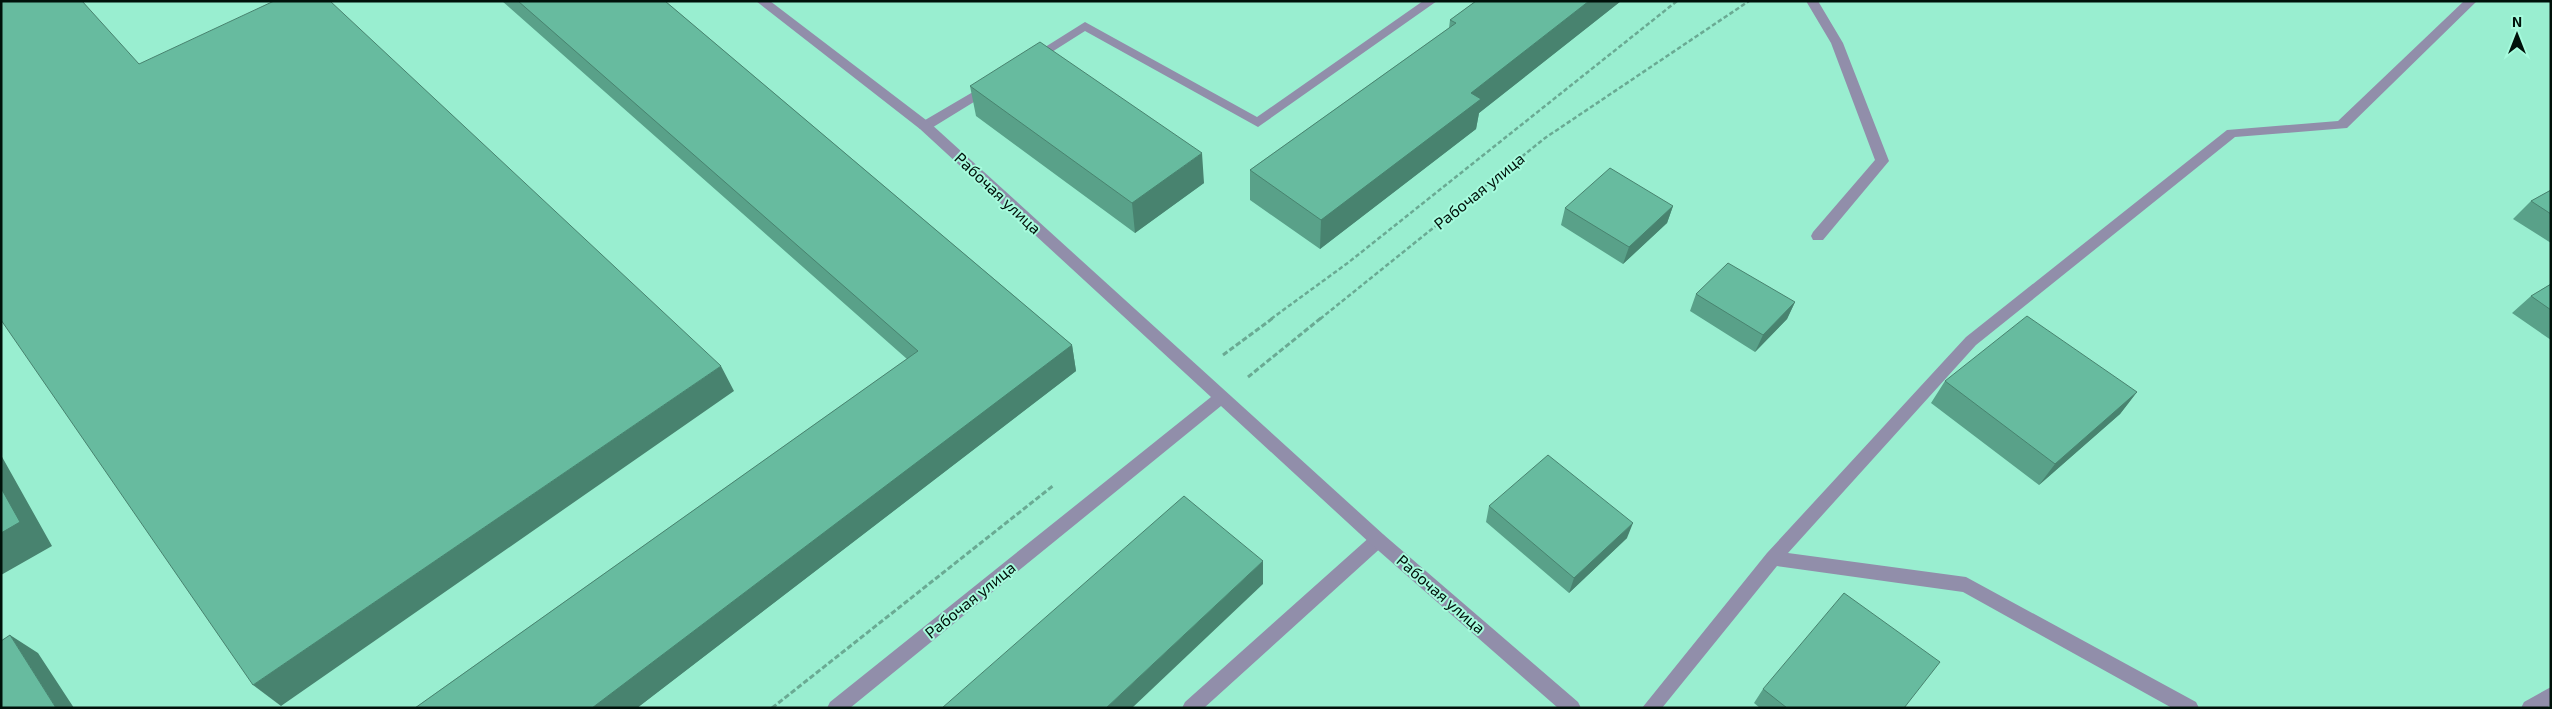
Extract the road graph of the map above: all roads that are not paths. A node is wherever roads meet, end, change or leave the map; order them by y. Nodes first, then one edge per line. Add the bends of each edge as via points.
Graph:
1 (762, 1) edge
2 (1431, 1) edge
3 (1812, 1) edge
4 (2471, 1) edge
5 (1018, 68) edge
6 (1001, 79) edge
7 (926, 126) junction
8 (1818, 236) dead end
9 (1221, 398) junction
10 (1378, 540) junction
11 (1773, 558) junction
12 (2551, 695) edge
13 (836, 708) edge
14 (1192, 708) edge
15 (1572, 708) edge
16 (1651, 708) edge
17 (2190, 708) edge
18 (2530, 708) edge

1 - 7 street, Рабочая улица
2 - 5 street via 1258,123 1085,26
3 - 8 street via 1837,43 1882,161
4 - 11 street via 2342,125 2232,133 1971,341
6 - 7 street
7 - 9 street, Рабочая улица
9 - 10 street, Рабочая улица
9 - 13 street, Рабочая улица
10 - 14 street
10 - 15 street, Рабочая улица
11 - 16 street
11 - 17 street via 1966,585
12 - 18 street

